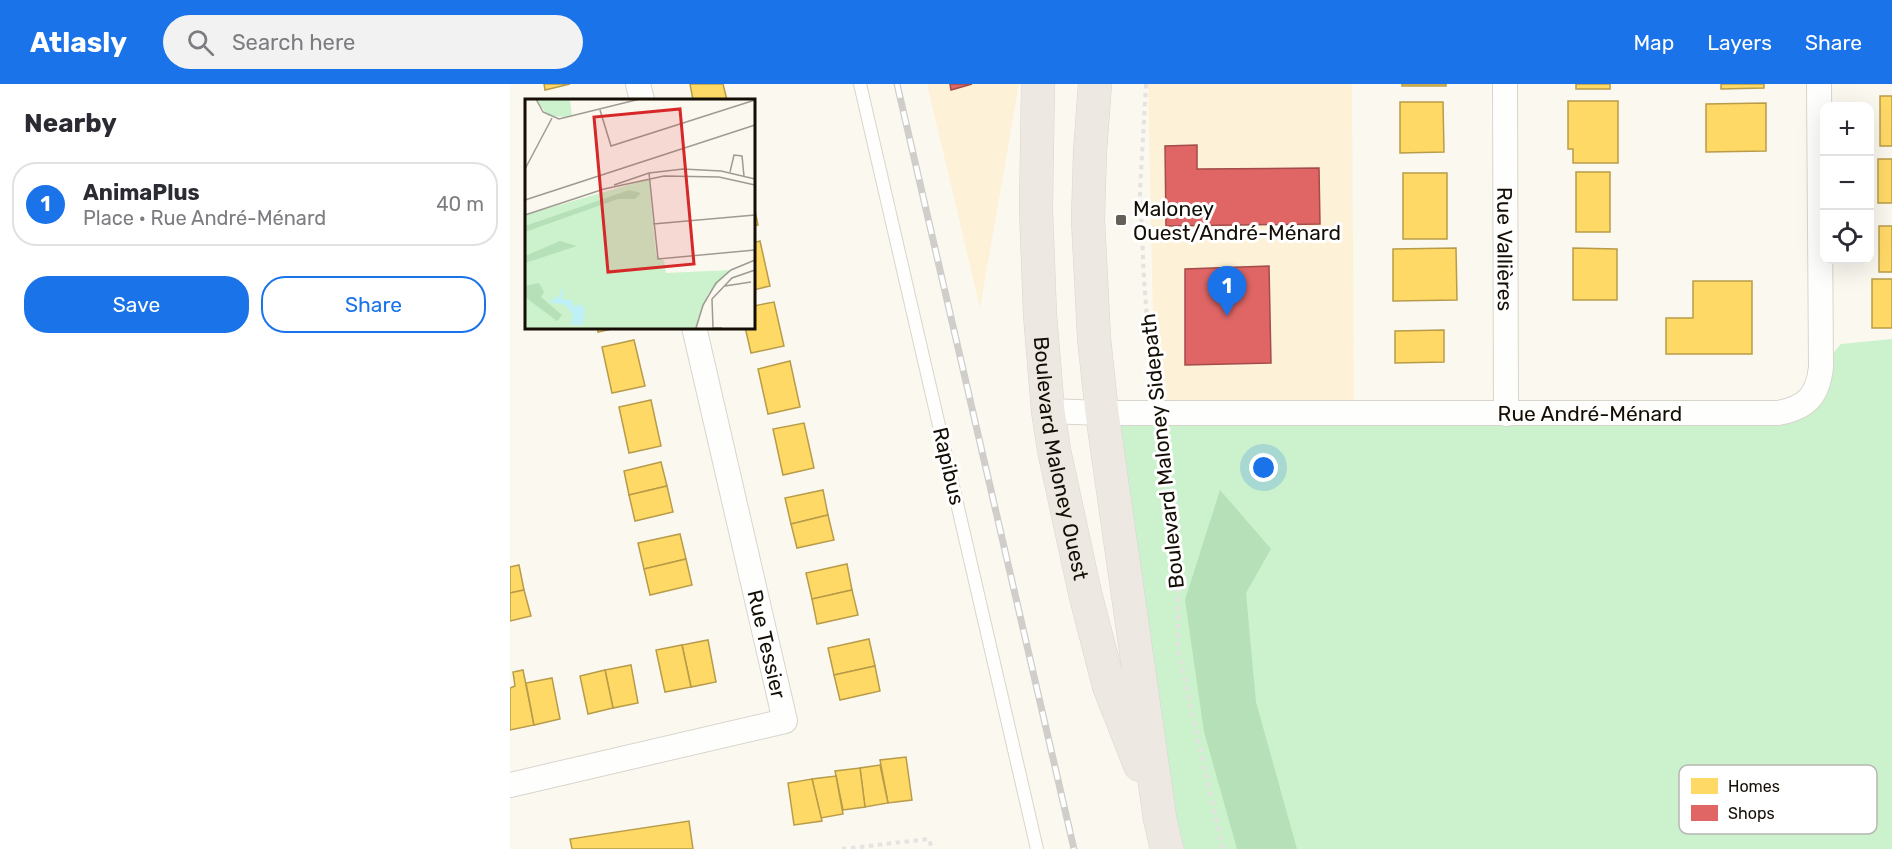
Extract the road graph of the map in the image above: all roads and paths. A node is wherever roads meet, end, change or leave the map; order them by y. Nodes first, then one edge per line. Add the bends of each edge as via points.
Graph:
1 (638, 84) edge
2 (860, 84) edge
3 (1038, 84) edge
4 (1095, 84) edge
5 (1146, 84) edge
6 (1505, 84) edge
7 (1819, 84) edge
8 (642, 99) edge
9 (694, 328) edge
10 (1048, 411) junction
11 (1155, 412) junction
12 (1102, 413) junction
13 (1506, 414) junction
14 (510, 785) edge
15 (1164, 834) edge
16 (842, 849) edge
17 (932, 849) edge
18 (1037, 849) edge
19 (1223, 849) edge

1 - 8 street
2 - 18 lane, Rapibus
3 - 10 main road, Boulevard Maloney Ouest via 1036,208
4 - 12 main road, Boulevard Maloney Ouest via 1088,219
5 - 11 path, Boulevard Maloney Sidepath via 1140,191
6 - 13 street, Rue Vallières
7 - 13 street, Rue André-Ménard via 1821,367 1820,381 1805,404 1778,413
9 - 14 street, Rue Tessier via 784,721
10 - 12 street, Rue André-Ménard
10 - 15 main road, Boulevard Maloney Ouest via 1064,503 1109,686
11 - 12 street, Rue André-Ménard
11 - 13 street, Rue André-Ménard
11 - 19 path, Boulevard Maloney Sidepath via 1178,557 1178,650
12 - 15 main road, Boulevard Maloney Ouest
16 - 17 path via 929,838

